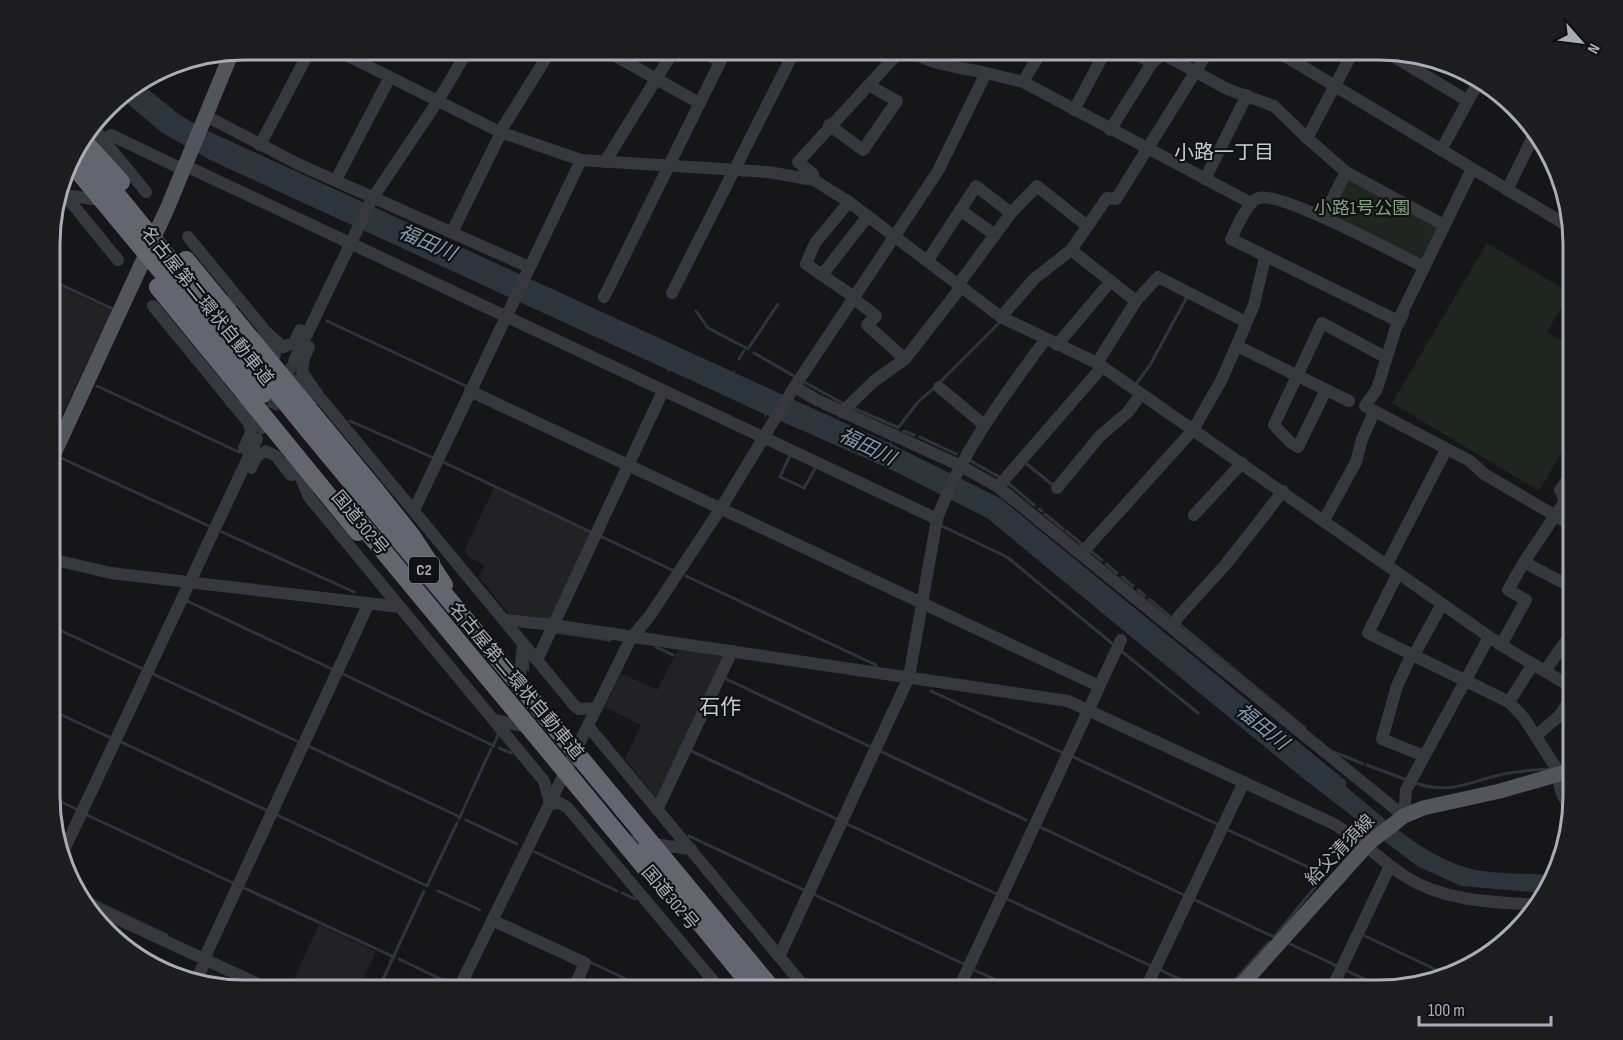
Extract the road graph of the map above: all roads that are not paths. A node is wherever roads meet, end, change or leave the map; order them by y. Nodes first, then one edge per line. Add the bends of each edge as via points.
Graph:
1 (305, 60) edge
2 (356, 60) edge
3 (462, 60) edge
4 (545, 60) edge
5 (622, 60) edge
6 (668, 60) edge
7 (720, 60) edge
8 (790, 60) edge
9 (892, 60) edge
10 (925, 60) edge
11 (1036, 60) edge
12 (1102, 60) edge
13 (1147, 60) edge
14 (1156, 60) edge
15 (1174, 60) edge
16 (1202, 60) edge
17 (1292, 60) edge
18 (1348, 60) edge
19 (228, 61) edge
20 (1402, 62) edge
21 (1152, 63) junction
22 (1418, 65) edge
23 (1415, 70) junction
24 (1195, 71) junction
25 (986, 73) junction
26 (390, 77) junction
27 (657, 79) junction
28 (1023, 82) junction
29 (1334, 85) junction
30 (870, 86) junction
31 (1475, 88) edge
32 (1246, 95) junction
33 (438, 100) junction
34 (1468, 101) junction
35 (699, 103) junction
36 (1074, 110) junction
37 (206, 117) junction
38 (829, 125) junction
39 (1110, 130) junction
40 (98, 132) edge
41 (500, 133) junction
42 (1307, 138) junction
43 (104, 140) junction
44 (1531, 141) edge
45 (260, 145) junction
46 (88, 147) edge
47 (1147, 150) junction
48 (1441, 150) junction
49 (84, 154) edge
50 (581, 160) junction
51 (605, 162) junction
52 (186, 165) junction
53 (668, 167) junction
54 (76, 169) edge
55 (1472, 169) junction
56 (734, 172) junction
57 (1346, 172) junction
58 (338, 176) dead end
59 (73, 177) edge
60 (73, 177) edge
61 (1205, 179) junction
62 (813, 180) junction
63 (1506, 190) junction
64 (146, 192) dead end
65 (66, 195) edge
66 (372, 197) junction
67 (65, 199) edge
68 (93, 199) junction
69 (849, 202) junction
70 (1251, 203) junction
71 (960, 210) junction
72 (1011, 213) junction
73 (868, 216) junction
74 (1323, 217) junction
75 (1562, 223) edge
76 (1443, 225) junction
77 (1087, 226) junction
78 (452, 232) junction
79 (995, 234) junction
80 (895, 236) junction
81 (188, 237) dead end
82 (349, 242) junction
83 (1071, 250) junction
84 (1265, 257) junction
85 (118, 260) dead end
86 (928, 260) junction
87 (144, 261) junction
88 (1424, 267) junction
89 (528, 268) junction
90 (336, 273) junction
91 (822, 274) junction
92 (1111, 281) junction
93 (960, 286) junction
94 (672, 293) dead end
95 (604, 297) dead end
96 (854, 297) junction
97 (239, 299) junction
98 (1136, 301) junction
99 (153, 306) dead end
100 (508, 310) junction
101 (188, 314) junction
102 (1001, 317) junction
103 (1398, 321) junction
104 (1246, 322) junction
105 (263, 328) junction
106 (1045, 340) junction
107 (211, 342) junction
108 (1057, 345) junction
109 (1237, 346) junction
110 (1385, 357) junction
111 (905, 359) junction
112 (294, 361) tunnel mouth
113 (1099, 365) junction
114 (203, 368) junction
115 (1297, 377) junction
116 (939, 387) dead end
117 (794, 389) junction
118 (1326, 390) junction
119 (470, 391) junction
120 (663, 392) junction
121 (1141, 394) junction
122 (322, 400) junction
123 (1349, 401) dead end
124 (231, 402) junction
125 (842, 412) junction
126 (1374, 412) junction
127 (983, 424) junction
128 (1193, 430) junction
129 (763, 438) junction
130 (257, 439) tunnel mouth
131 (60, 441) edge
132 (1446, 450) junction
133 (1242, 463) junction
134 (628, 465) junction
135 (960, 467) junction
136 (998, 487) junction
137 (1057, 488) dead end
138 (1283, 491) junction
139 (309, 497) junction
140 (1563, 504) edge
141 (721, 508) junction
142 (414, 510) junction
143 (1194, 515) dead end
144 (1554, 515) junction
145 (937, 519) junction
146 (1324, 520) junction
147 (1563, 520) edge
148 (215, 527) junction
149 (1081, 554) junction
150 (60, 561) edge
151 (1524, 562) junction
152 (1387, 564) junction
153 (1398, 573) junction
154 (190, 582) junction
155 (1563, 583) edge
156 (922, 602) junction
157 (369, 603) junction
158 (1442, 604) junction
159 (400, 607) junction
160 (505, 620) junction
161 (553, 625) junction
162 (1172, 628) junction
163 (1489, 637) junction
164 (631, 638) junction
165 (1121, 640) dead end
166 (523, 644) junction
167 (1501, 645) junction
168 (1563, 645) edge
169 (732, 651) junction
170 (470, 655) junction
171 (1413, 655) junction
172 (537, 660) junction
173 (1533, 664) junction
174 (1545, 671) junction
175 (909, 677) junction
176 (1465, 680) junction
177 (1563, 682) edge
178 (1099, 686) junction
179 (495, 687) junction
180 (1509, 702) junction
181 (597, 708) junction
182 (1089, 709) junction
183 (1563, 710) edge
184 (494, 720) junction
185 (523, 720) junction
186 (588, 726) junction
187 (1536, 736) junction
188 (1424, 756) junction
189 (1563, 768) edge
190 (565, 772) junction
191 (1563, 773) edge
192 (1563, 776) edge
193 (1244, 782) junction
194 (1563, 792) edge
195 (550, 804) junction
196 (657, 810) junction
197 (1402, 817) junction
198 (609, 825) junction
199 (622, 840) junction
200 (67, 843) edge
201 (1369, 843) junction
202 (691, 849) junction
203 (607, 854) junction
204 (1390, 866) junction
205 (1527, 904) edge
206 (102, 912) edge
207 (492, 920) junction
208 (779, 957) junction
209 (205, 960) junction
210 (199, 974) edge
211 (249, 980) edge
212 (463, 980) edge
213 (577, 980) edge
214 (713, 980) edge
215 (738, 980) edge
216 (747, 980) edge
217 (765, 980) edge
218 (799, 980) edge
219 (963, 980) edge
220 (1150, 980) edge
221 (1246, 980) edge
222 (1336, 980) edge

1 - 45 street
2 - 26 street
3 - 33 street
4 - 41 street
5 - 27 street
6 - 27 street
7 - 35 street
8 - 56 street
9 - 30 street
10 - 25 street
11 - 28 street
12 - 36 street
13 - 21 street
14 - 21 street
15 - 24 street
16 - 24 street
17 - 29 street
18 - 29 street
19 - 37 main road
20 - 23 street
21 - 39 street
22 - 23 street
23 - 34 street
24 - 32 street
24 - 47 street
25 - 28 street
25 - 80 street via 938,171
26 - 33 street
26 - 58 street
27 - 35 street
27 - 51 street
28 - 36 street
29 - 42 street
29 - 48 street
30 - 38 street
30 - 38 street via 897,101 863,150
31 - 34 street
32 - 42 street via 1274,106
32 - 61 street
33 - 41 street
33 - 66 street
34 - 48 street
35 - 53 street
36 - 39 street
37 - 45 street
37 - 52 main road
38 - 62 street via 798,162 813,174
39 - 47 street
40 - 43 street
41 - 50 street
41 - 78 street
42 - 57 street
43 - 52 street via 111,135
43 - 64 street
44 - 63 street
45 - 66 street
46 - 170 highway, bridge via 122,182 376,491 440,578
47 - 61 street
47 - 77 street via 1116,199 1107,198
48 - 55 street
49 - 217 highway, 名古屋第二環状自動車道 / C2, bridge
50 - 51 street
50 - 89 street
51 - 53 street
52 - 82 street
52 - 87 main road
53 - 56 street
53 - 95 street
54 - 216 highway, 名古屋第二環状自動車道 / C2, bridge
55 - 63 street
55 - 76 street
56 - 62 street via 768,172
56 - 94 street
57 - 74 street
57 - 76 street
59 - 68 highway, 国道302号
60 - 179 highway, bridge via 358,532 443,634
61 - 70 street
62 - 69 street
63 - 75 street
65 - 68 street
66 - 78 street
66 - 82 street
67 - 85 street
68 - 87 highway, 国道302号
69 - 73 street
69 - 91 street via 815,243 807,264
70 - 74 street via 1269,197
70 - 84 street via 1231,239
71 - 72 street via 976,186
71 - 79 street
71 - 86 street
72 - 77 street via 1037,186
72 - 79 street
73 - 80 street
73 - 91 street
74 - 88 street
76 - 88 street
77 - 83 street
78 - 89 street
79 - 93 street
80 - 86 street
80 - 96 street
81 - 97 street
82 - 90 street
82 - 100 street
83 - 92 street
83 - 102 street via 1034,279
84 - 103 street
84 - 104 street
86 - 93 street
87 - 101 highway, 国道302号
87 - 131 main road
88 - 103 street
89 - 100 street
90 - 105 street via 317,296 289,347 277,344
90 - 112 street
90 - 122 street via 331,303 302,366 305,379
91 - 96 street
92 - 98 street
92 - 108 street
93 - 102 street
93 - 111 street
96 - 111 street via 876,316 867,325
96 - 117 street
97 - 101 street
97 - 105 street
98 - 104 street via 1158,277
98 - 113 street
99 - 114 street
100 - 119 street
100 - 120 street
101 - 107 highway, 国道302号
102 - 106 street
103 - 110 street
104 - 109 street
105 - 122 street via 267,346 302,389
106 - 108 street
106 - 127 street
107 - 114 street
107 - 170 highway, 国道302号
108 - 113 street
109 - 115 street
109 - 128 street
110 - 115 street via 1322,322
110 - 126 street via 1377,389 1365,406
111 - 125 street via 874,381
113 - 121 street
113 - 136 street
114 - 124 street
115 - 118 street
115 - 118 street via 1274,425 1298,447
116 - 127 street
117 - 125 street
117 - 129 street
118 - 123 street
119 - 134 street
119 - 142 street
120 - 129 street
120 - 134 street
121 - 128 street
121 - 137 street
122 - 142 street
124 - 139 street via 254,418 298,471
124 - 148 street via 249,423 251,433 220,498
125 - 135 street
126 - 132 street
126 - 146 street via 1356,462
127 - 135 street
128 - 133 street
128 - 149 street
129 - 141 street
129 - 145 street
130 - 148 street
132 - 144 street
132 - 152 street
133 - 138 street
133 - 143 street
134 - 141 street
134 - 161 street
135 - 136 street
135 - 145 street
136 - 149 street
138 - 146 street
138 - 162 street
139 - 148 street via 276,456 261,452 235,502
139 - 159 street
140 - 144 street
141 - 156 street
141 - 164 street
142 - 160 street
144 - 147 street
144 - 151 street
145 - 156 street
146 - 152 street
148 - 154 street
149 - 162 street
150 - 154 street via 111,573
151 - 155 street
151 - 167 street via 1508,590 1526,600
152 - 153 street
153 - 158 street
153 - 171 street via 1368,633
154 - 157 street
154 - 200 street
156 - 175 street
156 - 178 street
157 - 159 street
157 - 209 street
158 - 163 street
158 - 171 street
159 - 184 street
160 - 161 street
160 - 166 street
161 - 164 street
161 - 172 street
162 - 197 street
163 - 167 street
163 - 176 street
164 - 169 street
164 - 181 street
165 - 178 street
166 - 172 street
166 - 185 street
167 - 173 street
168 - 174 street
169 - 175 street
169 - 196 street
170 - 179 highway, 国道302号
171 - 176 street
171 - 188 street via 1397,687 1382,739
172 - 181 street via 579,709
173 - 174 street
173 - 180 street
174 - 177 street
175 - 182 street via 1068,701
175 - 208 street
176 - 180 street
176 - 188 street
178 - 182 street
179 - 185 highway, 国道302号
180 - 187 street
181 - 186 street
182 - 193 street
182 - 219 street
183 - 187 street
184 - 185 street
184 - 195 street via 544,782
185 - 190 highway, 国道302号
186 - 190 street
186 - 196 street
187 - 189 street
188 - 197 street via 1406,790
190 - 195 street
190 - 198 highway, 国道302号
191 - 197 main road, 給父清須線 via 1423,808
192 - 194 street via 1558,782
193 - 201 street
193 - 220 street
195 - 203 street via 560,803 568,808
195 - 207 street
196 - 202 street
197 - 201 main road, 給父清須線
198 - 199 highway, 国道302号
198 - 203 street
199 - 202 street
199 - 215 highway, 国道302号
201 - 204 street
201 - 221 main road, 給父清須線
202 - 208 street
203 - 214 street
204 - 205 street via 1443,894
204 - 222 street
206 - 209 street
207 - 212 street
207 - 213 street via 585,963
208 - 218 street
209 - 210 street
209 - 211 street

